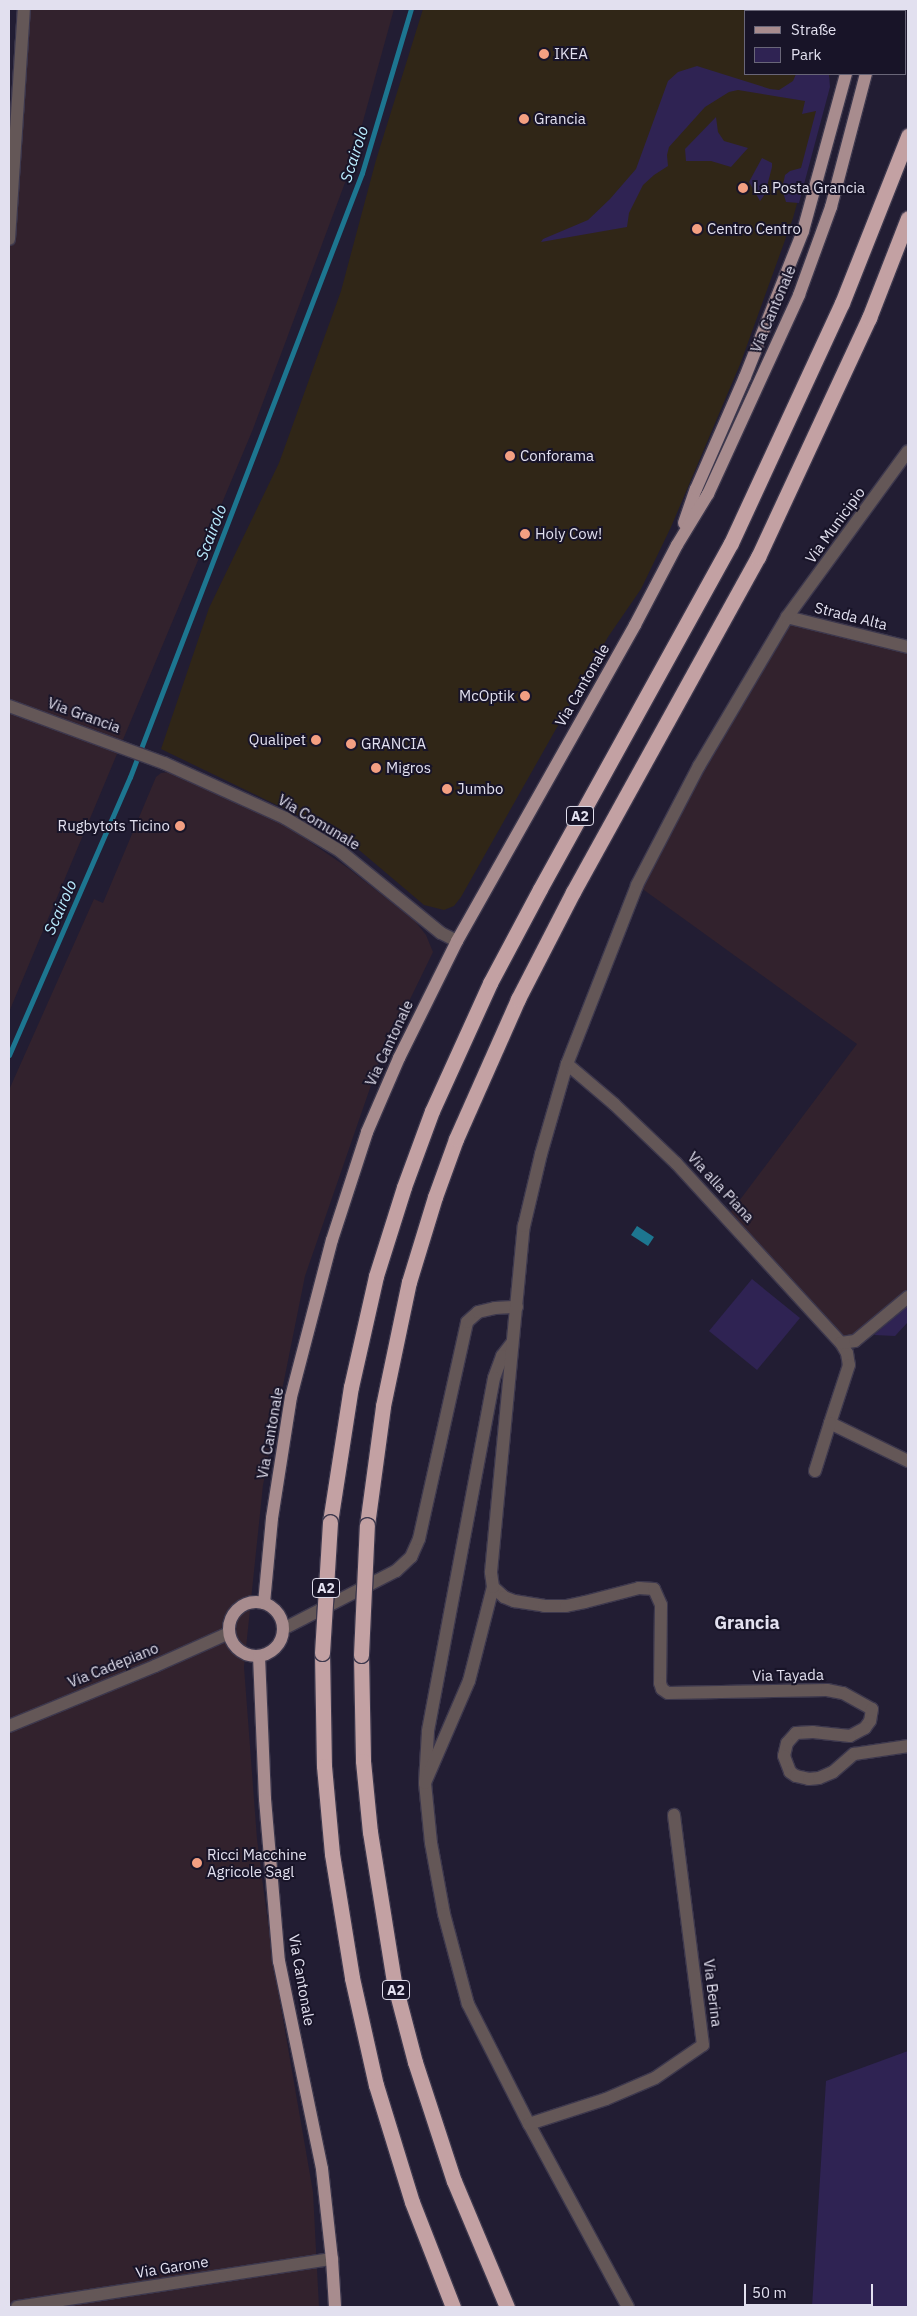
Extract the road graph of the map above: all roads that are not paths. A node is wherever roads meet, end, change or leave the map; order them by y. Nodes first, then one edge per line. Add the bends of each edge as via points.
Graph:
1 (24, 9) edge
2 (846, 75) edge
3 (866, 75) edge
4 (908, 136) edge
5 (908, 218) edge
6 (9, 239) edge
7 (908, 452) edge
8 (678, 545) junction
9 (787, 617) junction
10 (908, 647) edge
11 (9, 706) edge
12 (148, 756) joint
13 (457, 941) junction
14 (566, 1064) junction
15 (908, 1297) edge
16 (517, 1307) junction
17 (513, 1342) junction
18 (841, 1343) junction
19 (830, 1423) junction
20 (908, 1461) edge
21 (815, 1471) dead end
22 (493, 1587) junction
23 (264, 1603) junction
24 (283, 1629) junction
25 (229, 1633) junction
26 (259, 1656) junction
27 (9, 1726) edge
28 (908, 1746) edge
29 (425, 1783) junction
30 (674, 1815) dead end
31 (529, 2124) junction
32 (332, 2259) junction
33 (17, 2307) edge
34 (335, 2307) edge
35 (453, 2307) edge
36 (507, 2307) edge
37 (628, 2307) edge

1 - 6 street
2 - 8 main road, Via Cantonale via 803,231 696,489
3 - 8 main road, Via Cantonale via 831,207 799,295 708,494
4 - 35 highway, A2, bridge via 842,304 731,543 530,906 490,983 432,1111 376,1276 351,1387 330,1522 322,1654 324,1766 332,1854 352,1978 376,2085 412,2202
5 - 36 highway, A2, bridge via 869,318 758,557 572,892 518,999 456,1139 409,1282 383,1406 367,1525 361,1656 363,1761 370,1832 394,1982 415,2062 454,2181
7 - 9 street, Via Municipio
8 - 13 main road, Via Cantonale
9 - 10 street, Strada Alta
9 - 14 street, Via Municipio via 699,766 637,885
11 - 12 street, Via Grancia
12 - 13 street, Via Comunale via 286,818 340,851 441,933
13 - 23 main road, Via Cantonale via 399,1058 367,1132 332,1240 292,1397 272,1518
14 - 16 street, Via Municipio via 524,1226
14 - 18 street, Via alla Piana via 676,1163
15 - 18 street via 855,1341
16 - 17 street, Via Municipio
16 - 24 street via 478,1312 466,1322 419,1539 411,1556 396,1571
17 - 22 street, Via Municipio via 491,1572
17 - 29 street via 502,1356 494,1378 428,1732
18 - 19 street via 849,1365
19 - 20 street
19 - 21 street
22 - 28 street, Via Tayada via 514,1601 544,1606 566,1606 650,1587 657,1592 661,1605 660,1683 664,1691 672,1694 827,1690 843,1693 872,1709 870,1721 850,1736 804,1731 791,1738 784,1756 790,1772 796,1776 819,1778 833,1772 854,1754
22 - 29 street, Via Municipio via 469,1681
23 - 24 main road via 278,1613
23 - 25 main road via 239,1608 233,1615
24 - 26 main road via 278,1644 267,1654
25 - 26 main road via 231,1641 243,1653
25 - 27 street, Via Cadepiano
26 - 32 main road, Via Cantonale via 265,1799 279,1961 322,2169
29 - 31 street via 431,1843 444,1914 468,2004
30 - 31 street, Via Berina via 703,2045 655,2078 606,2099
31 - 37 street
32 - 33 street, Via Garone
32 - 34 main road, Via Cantonale

